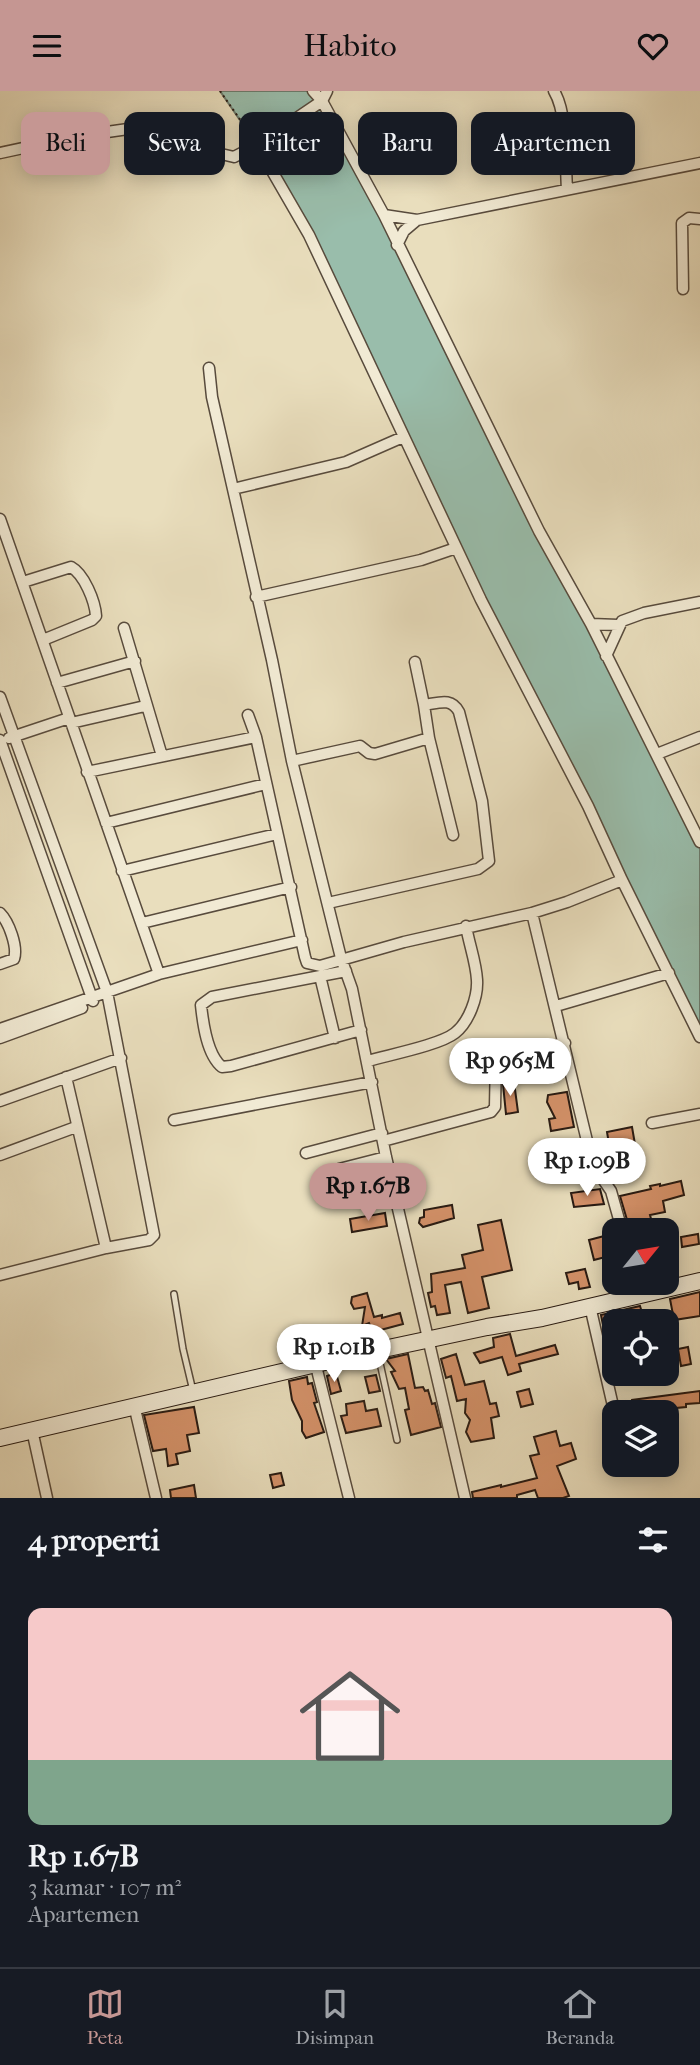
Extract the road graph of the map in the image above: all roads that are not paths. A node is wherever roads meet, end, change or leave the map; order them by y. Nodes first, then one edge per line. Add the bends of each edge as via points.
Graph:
1 (313, 91) edge
2 (554, 91) edge
3 (322, 99) edge
4 (304, 112) edge
5 (0, 153) edge
6 (239, 154) edge
7 (700, 163) edge
8 (279, 175) edge
9 (568, 189) junction
10 (384, 215) junction
11 (416, 219) junction
12 (700, 219) edge
13 (397, 245) junction
14 (683, 289) dead end
15 (209, 368) dead end
16 (403, 437) junction
17 (233, 489) junction
18 (0, 519) edge
19 (456, 548) junction
20 (23, 582) junction
21 (256, 597) junction
22 (700, 602) edge
23 (591, 624) junction
24 (618, 625) junction
25 (124, 628) dead end
26 (43, 640) junction
27 (606, 656) junction
28 (135, 661) junction
29 (415, 662) dead end
30 (57, 683) junction
31 (0, 697) edge
32 (424, 705) junction
33 (145, 706) junction
34 (248, 715) dead end
35 (70, 721) junction
36 (14, 736) junction
37 (256, 737) junction
38 (700, 737) edge
39 (429, 738) junction
40 (0, 741) edge
41 (657, 754) junction
42 (162, 756) junction
43 (292, 761) junction
44 (87, 772) junction
45 (266, 785) junction
46 (106, 823) junction
47 (277, 834) junction
48 (453, 835) dead end
49 (700, 842) edge
50 (122, 871) junction
51 (622, 880) junction
52 (290, 887) junction
53 (328, 903) junction
54 (532, 912) junction
55 (0, 913) edge
56 (142, 923) junction
57 (466, 926) junction
58 (302, 940) junction
59 (341, 958) junction
60 (0, 964) edge
61 (346, 971) junction
62 (669, 973) junction
63 (159, 974) junction
64 (320, 976) junction
65 (108, 995) junction
66 (93, 1000) junction
67 (556, 1006) junction
68 (0, 1029) edge
69 (361, 1030) junction
70 (700, 1037) edge
71 (0, 1038) edge
72 (335, 1038) junction
73 (565, 1043) junction
74 (121, 1058) junction
75 (368, 1061) junction
76 (66, 1077) junction
77 (372, 1082) junction
78 (0, 1101) edge
79 (700, 1114) edge
80 (174, 1120) dead end
81 (652, 1123) dead end
82 (76, 1127) junction
83 (383, 1137) junction
84 (346, 1142) junction
85 (306, 1153) dead end
86 (0, 1154) edge
87 (387, 1157) junction
88 (353, 1164) junction
89 (339, 1169) dead end
90 (619, 1218) edge
91 (106, 1248) junction
92 (0, 1275) edge
93 (699, 1283) edge
94 (679, 1285) edge
95 (174, 1294) dead end
96 (621, 1295) edge
97 (590, 1307) junction
98 (428, 1340) junction
99 (377, 1351) junction
100 (316, 1366) junction
101 (194, 1393) junction
102 (612, 1400) edge
103 (134, 1405) junction
104 (32, 1430) junction
105 (0, 1438) edge
106 (397, 1440) dead end
107 (461, 1497) edge
108 (47, 1498) edge
109 (156, 1498) edge
110 (349, 1498) edge

1 - 3 street
2 - 9 street via 559,99
3 - 4 street
3 - 10 street
5 - 6 street via 177,122 217,153
7 - 9 street
8 - 16 street
9 - 11 street
10 - 11 street
10 - 13 street
11 - 13 street
12 - 14 street via 682,223
13 - 23 street via 539,531
15 - 17 street
16 - 17 street via 346,462
16 - 19 street
17 - 21 street
18 - 20 street
19 - 21 street
19 - 51 street
20 - 26 street
20 - 26 street via 71,567 93,600 96,615 92,620
21 - 43 street
22 - 24 street via 633,616
23 - 24 street
23 - 27 street
24 - 27 street
25 - 28 street
26 - 30 street
27 - 41 street
28 - 30 street
28 - 33 street
29 - 32 street
30 - 35 street
31 - 36 street
32 - 39 street
32 - 53 street via 447,701 459,712 482,801 489,861 478,869
33 - 35 street
33 - 42 street
34 - 37 street
35 - 36 street
35 - 44 street
36 - 40 street
36 - 65 street
37 - 42 street
37 - 45 street
38 - 41 street
39 - 43 street via 375,754 360,746
39 - 48 street
40 - 66 street
41 - 49 street
42 - 44 street
43 - 53 street
44 - 46 street
45 - 46 street
45 - 47 street
46 - 50 street
47 - 50 street
47 - 52 street
50 - 56 street
51 - 54 street
51 - 62 street
52 - 56 street
52 - 58 street
53 - 59 street
54 - 57 street
54 - 67 street
55 - 60 street via 16,957
56 - 63 street
57 - 59 street
57 - 75 street via 477,980 468,1016 454,1034
58 - 59 street via 307,963 320,965
58 - 63 street
59 - 61 street
61 - 64 street
61 - 69 street
62 - 67 street
62 - 70 street
63 - 65 street
64 - 72 street
64 - 72 street via 212,997 201,1005 202,1013 211,1049 222,1066
65 - 66 street
65 - 74 street
66 - 68 street
66 - 71 street
67 - 73 street
69 - 72 street
69 - 75 street
73 - 83 street via 496,1056 495,1107 491,1112
73 - 90 street via 588,1145
74 - 76 street
74 - 91 street via 153,1235 149,1240
75 - 77 street
76 - 78 street
76 - 82 street
77 - 80 street
77 - 83 street
79 - 81 street
82 - 86 street
82 - 91 street
83 - 84 street
83 - 87 street
84 - 85 street
84 - 88 street
87 - 88 street
87 - 98 street
88 - 89 street
91 - 92 street
93 - 94 street
95 - 101 lane
96 - 97 street
97 - 98 street
97 - 102 street
98 - 99 street
98 - 107 street
99 - 100 street
99 - 106 lane
100 - 101 street
100 - 110 street
101 - 103 street
103 - 104 street
103 - 109 street
104 - 105 street
104 - 108 street

